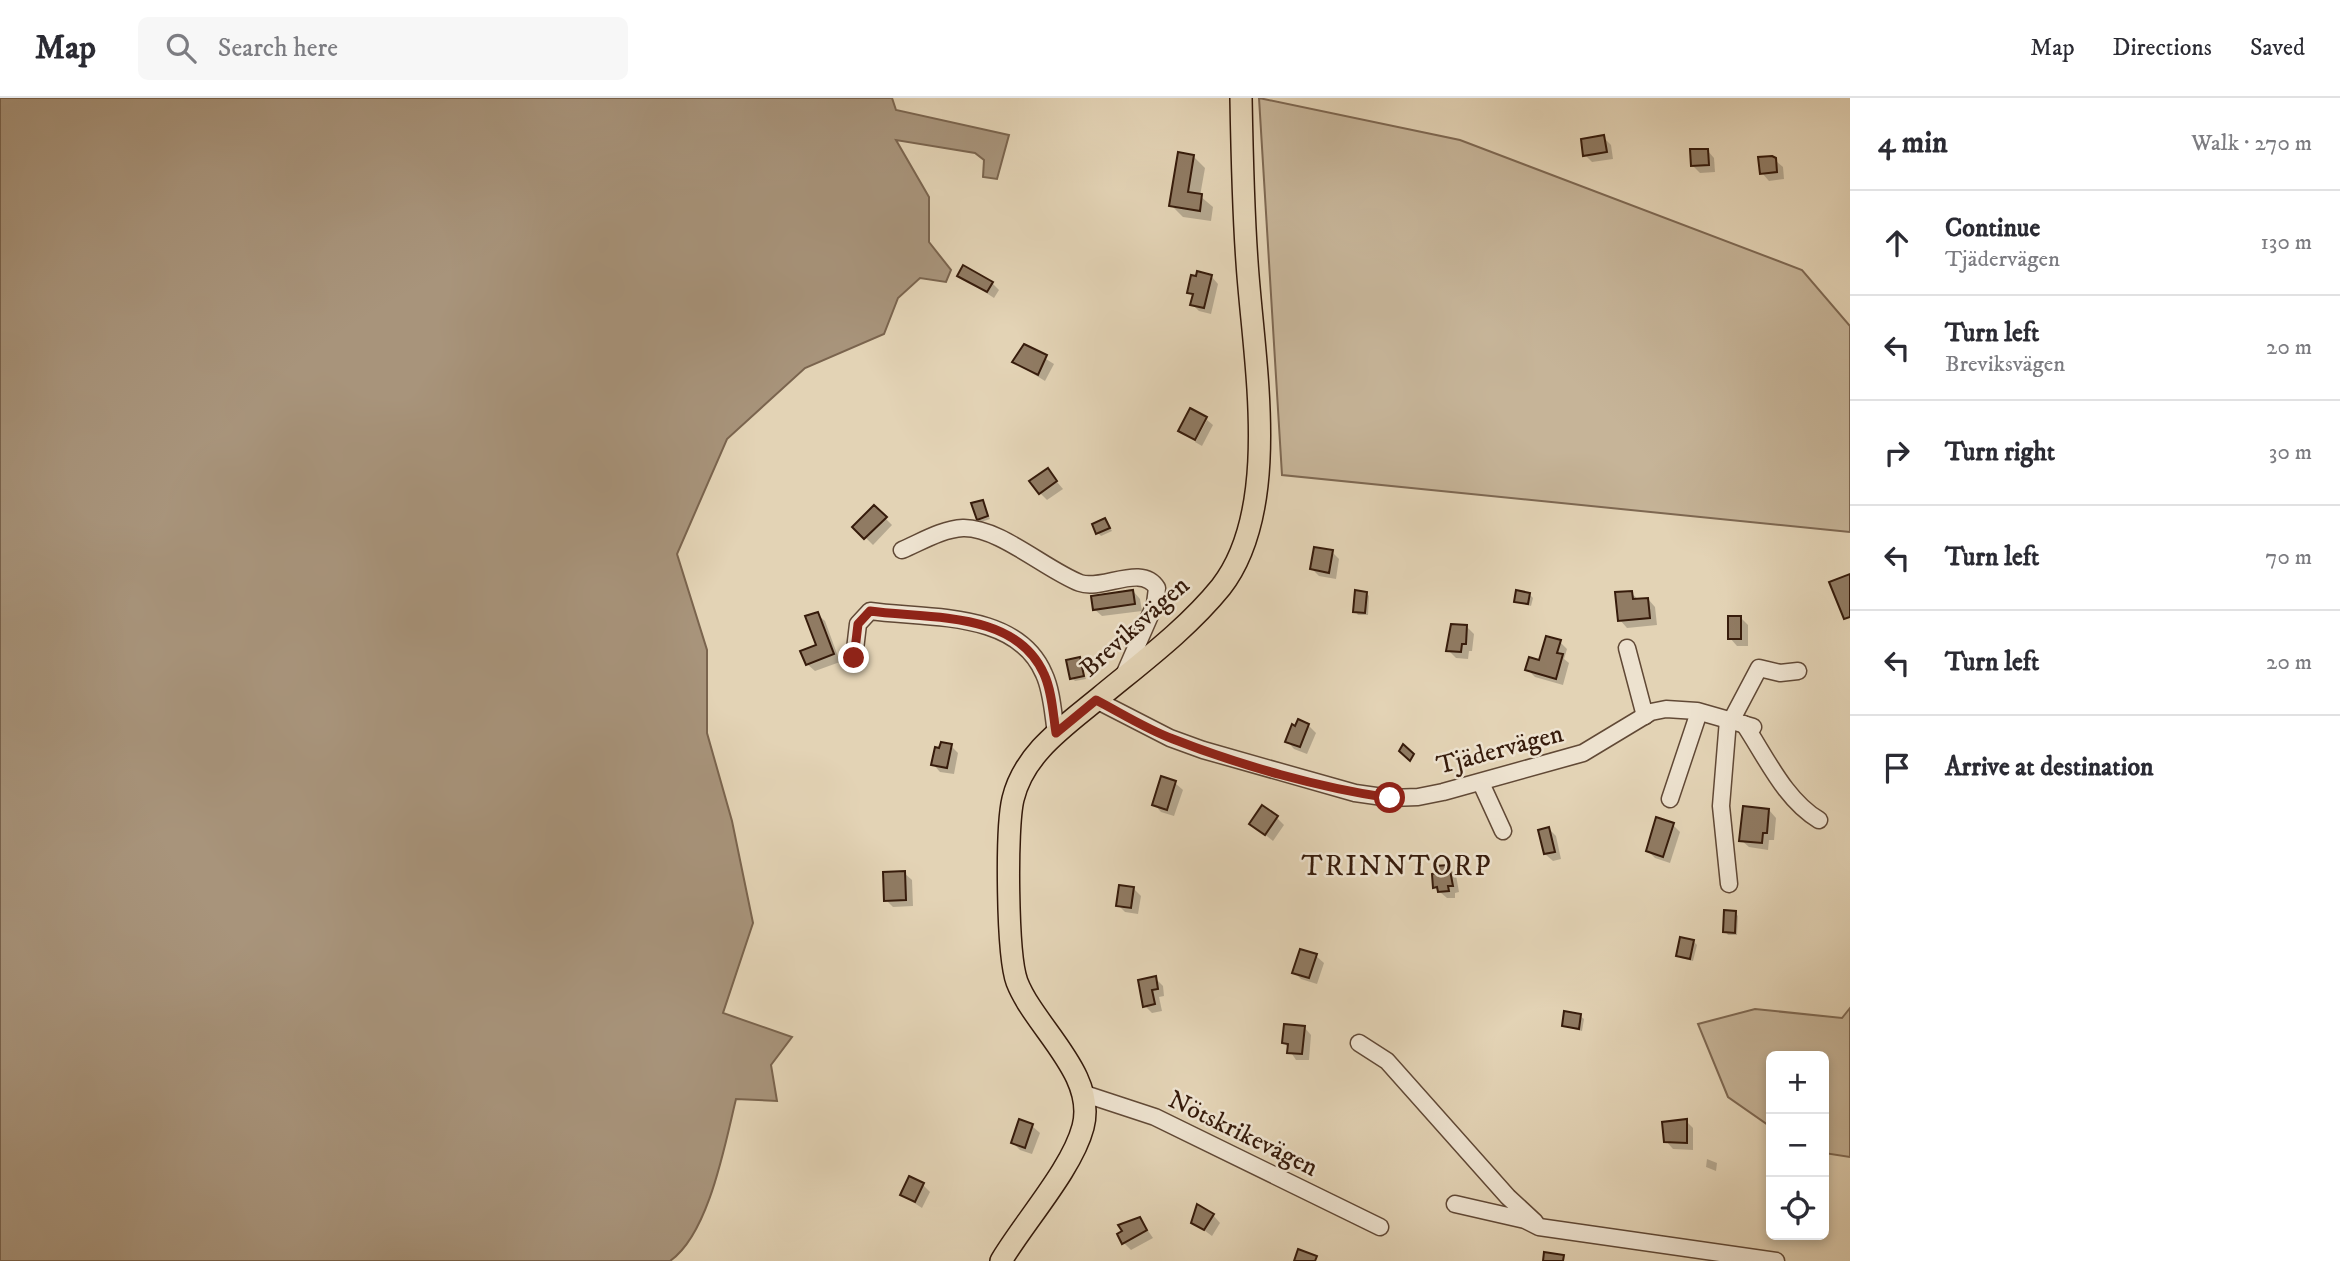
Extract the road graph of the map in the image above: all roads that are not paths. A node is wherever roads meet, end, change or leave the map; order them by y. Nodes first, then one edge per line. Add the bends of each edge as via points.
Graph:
1 (1241, 98) edge
2 (902, 550) dead end
3 (1628, 648) dead end
4 (854, 658) dead end
5 (1798, 671) dead end
6 (1123, 678) junction
7 (1096, 700) junction
8 (1699, 712) junction
9 (1645, 716) junction
10 (1739, 723) junction
11 (1056, 733) junction
12 (1481, 783) junction
13 (1670, 799) dead end
14 (1819, 820) dead end
15 (1503, 831) dead end
16 (1729, 884) dead end
17 (1359, 1043) dead end
18 (1082, 1093) junction
19 (1455, 1204) dead end
20 (1380, 1227) dead end
21 (1539, 1227) junction
22 (1001, 1261) edge
23 (1776, 1261) edge

1 - 6 main road, Breviksvägen via 1244,226 1261,462 1253,521 1221,586
2 - 6 street via 946,531 975,529 1083,584 1149,580 1157,588 1155,604
3 - 9 street
4 - 11 street via 858,624 870,611 972,622 1003,633 1023,644 1045,676
5 - 10 street via 1759,668
6 - 7 main road, Breviksvägen
7 - 11 main road, Breviksvägen
7 - 12 street, Tjädervägen via 1192,746 1355,793 1418,797
8 - 9 street, Tjädervägen via 1666,709
8 - 10 street, Tjädervägen
8 - 13 street
9 - 12 street, Tjädervägen via 1583,753
10 - 14 street via 1790,794
10 - 16 street via 1721,806
11 - 18 main road, Breviksvägen via 1028,764 1011,804 1012,957 1018,985
12 - 15 street
17 - 21 street via 1387,1061
18 - 20 street, Nötskrikevägen via 1155,1117
18 - 22 main road, Breviksvägen via 1085,1115 1077,1143
19 - 21 street
21 - 23 street

